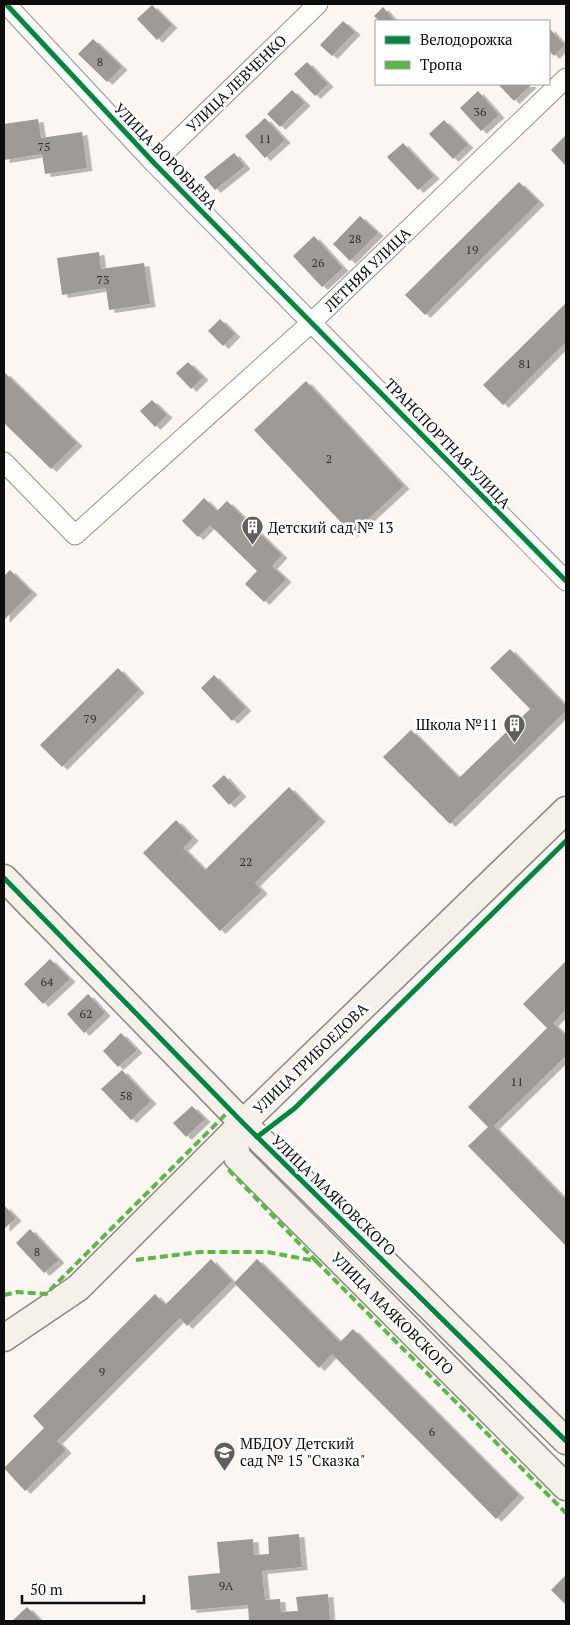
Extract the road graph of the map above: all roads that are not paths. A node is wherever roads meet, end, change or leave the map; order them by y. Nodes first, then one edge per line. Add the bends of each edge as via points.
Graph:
1 (6, 4) edge
2 (318, 4) edge
3 (566, 78) edge
4 (154, 163) junction
5 (312, 322) junction
6 (4, 462) edge
7 (566, 581) edge
8 (566, 810) edge
9 (4, 878) edge
10 (238, 1128) junction
11 (4, 1338) edge
12 (566, 1441) edge
13 (566, 1487) edge

1 - 4 street, УЛИЦА ВОРОБЬЁВА
2 - 4 street, УЛИЦА ЛЕВЧЕНКО
3 - 5 street, ЛЕТНЯЯ УЛИЦА
4 - 5 street, УЛИЦА ВОРОБЬЁВА
5 - 6 street, ЛЕТНЯЯ УЛИЦА via 75,536
5 - 7 street, ТРАНСПОРТНАЯ УЛИЦА
8 - 10 street, УЛИЦА ГРИБОЕДОВА
9 - 10 street, УЛИЦА МАЯКОВСКОГО
10 - 11 street, УЛИЦА ГРИБОЕДОВА via 78,1288
10 - 12 street, УЛИЦА МАЯКОВСКОГО
10 - 13 street, УЛИЦА МАЯКОВСКОГО via 237,1157

